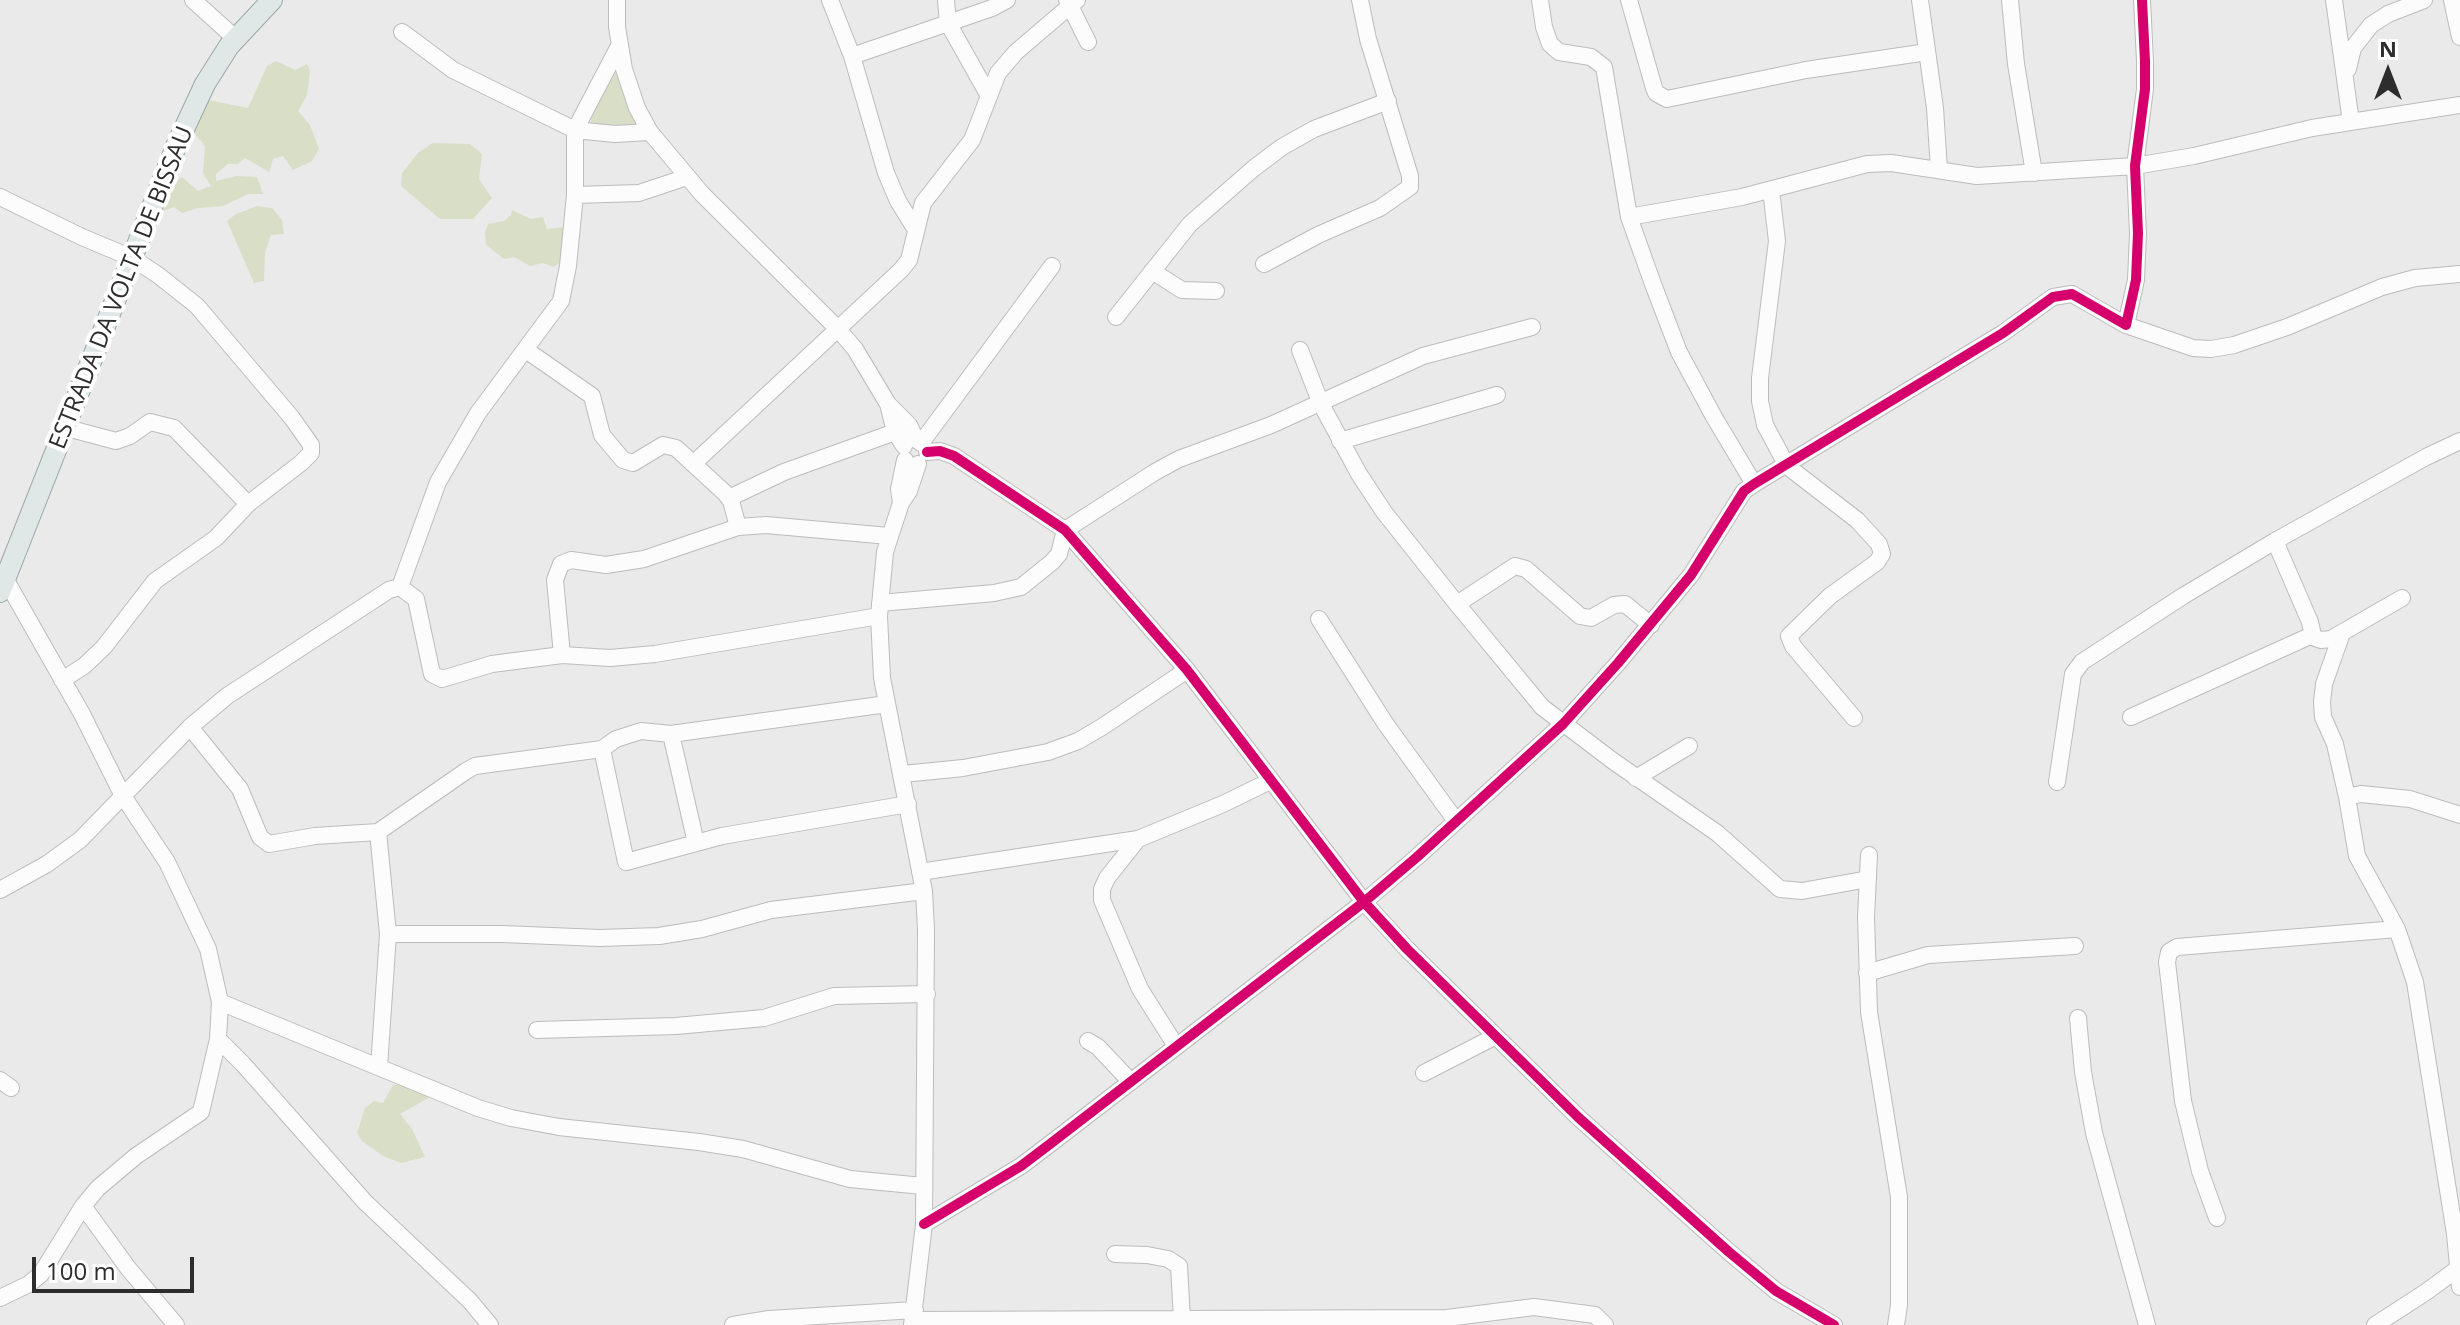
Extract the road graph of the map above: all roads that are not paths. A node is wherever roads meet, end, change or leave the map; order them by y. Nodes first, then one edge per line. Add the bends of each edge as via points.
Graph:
1 (193, 0) edge
2 (272, 0) edge
3 (617, 0) edge
4 (830, 0) edge
5 (946, 0) edge
6 (1007, 0) edge
7 (1360, 0) edge
8 (1540, 0) edge
9 (1629, 0) edge
10 (1920, 0) edge
11 (2010, 0) edge
12 (2142, 0) edge
13 (2334, 0) edge
14 (2424, 0) edge
15 (2452, 0) edge
16 (1072, 2) edge
17 (948, 23) junction
18 (402, 32) dead end
19 (2460, 37) edge
20 (235, 38) junction
21 (1088, 42) dead end
22 (619, 46) junction
23 (1927, 52) junction
24 (852, 56) junction
25 (2345, 79) junction
26 (989, 96) junction
27 (1388, 101) junction
28 (2460, 105) edge
29 (2351, 122) junction
30 (575, 130) junction
31 (650, 132) junction
32 (2135, 166) junction
33 (1939, 170) junction
34 (2034, 173) junction
35 (687, 177) junction
36 (1771, 190) junction
37 (575, 195) junction
38 (0, 197) edge
39 (1629, 217) junction
40 (916, 230) junction
41 (132, 258) junction
42 (1264, 264) dead end
43 (1052, 266) dead end
44 (1152, 271) junction
45 (2460, 274) edge
46 (1216, 291) dead end
47 (1116, 317) dead end
48 (2126, 325) junction
49 (1532, 327) dead end
50 (838, 329) junction
51 (526, 350) junction
52 (1300, 350) dead end
53 (1497, 395) dead end
54 (1321, 404) junction
55 (67, 428) junction
56 (1340, 441) junction
57 (2460, 441) edge
58 (912, 448) junction
59 (693, 464) junction
60 (1787, 466) junction
61 (1754, 484) junction
62 (729, 498) junction
63 (248, 504) junction
64 (738, 527) junction
65 (1065, 530) junction
66 (889, 536) junction
67 (2275, 541) junction
68 (1, 580) edge
69 (400, 587) junction
70 (2402, 598) dead end
71 (1457, 604) junction
72 (880, 609) junction
73 (1319, 619) dead end
74 (1651, 625) junction
75 (2342, 633) junction
76 (2310, 636) junction
77 (562, 655) junction
78 (1187, 670) junction
79 (62, 680) junction
80 (887, 704) junction
81 (2131, 717) dead end
82 (1854, 718) dead end
83 (1563, 724) junction
84 (190, 727) junction
85 (671, 734) junction
86 (1689, 746) dead end
87 (602, 749) junction
88 (903, 774) junction
89 (1636, 778) junction
90 (1270, 781) junction
91 (2057, 782) dead end
92 (123, 796) junction
93 (2347, 797) junction
94 (908, 804) junction
95 (2460, 815) edge
96 (1456, 821) junction
97 (378, 832) junction
98 (1138, 839) junction
99 (696, 843) junction
100 (1869, 855) dead end
101 (920, 872) junction
102 (1868, 879) junction
103 (0, 890) edge
104 (924, 891) junction
105 (1364, 902) junction
106 (2397, 929) junction
107 (388, 934) junction
108 (2075, 946) dead end
109 (1867, 973) junction
110 (927, 994) junction
111 (220, 1002) junction
112 (2078, 1018) dead end
113 (537, 1030) dead end
114 (1494, 1037) junction
115 (218, 1039) junction
116 (1088, 1041) dead end
117 (1176, 1046) junction
118 (379, 1067) junction
119 (1424, 1073) dead end
120 (1131, 1082) junction
121 (923, 1186) junction
122 (83, 1206) junction
123 (2217, 1218) dead end
124 (924, 1224) junction
125 (1115, 1254) dead end
126 (2459, 1267) edge
127 (2460, 1287) edge
128 (0, 1298) edge
129 (913, 1318) edge
130 (1182, 1319) junction
131 (176, 1325) edge
132 (490, 1325) edge
133 (733, 1325) edge
134 (1605, 1325) edge
135 (1834, 1325) edge
136 (1896, 1325) edge
137 (2147, 1325) edge
138 (2375, 1325) edge

1 - 20 street
2 - 20 main road, ESTRADA DA VOLTA DE BISSAU
3 - 22 street
4 - 24 street
5 - 17 street
6 - 17 street
7 - 27 street
8 - 39 street via 1550,44 1559,52 1591,57 1604,67
9 - 23 street via 1654,88 1667,99
10 - 23 street
11 - 34 street
12 - 32 street via 2145,89
13 - 25 street
14 - 25 street via 2371,25 2353,48
15 - 19 street
16 - 21 street
16 - 26 street via 1006,61
17 - 24 street
17 - 26 street
18 - 30 street via 453,70
20 - 41 main road, ESTRADA DA VOLTA DE BISSAU via 205,84
22 - 30 street
22 - 31 street via 629,87
23 - 33 street
24 - 40 street via 886,173
25 - 29 street
26 - 40 street via 972,140 923,203
27 - 42 street via 1411,182 1407,191
27 - 44 street via 1282,147 1190,224
28 - 29 street
29 - 32 street
30 - 31 street
30 - 37 street
31 - 35 street
32 - 34 street
32 - 48 street via 2136,280
33 - 34 street via 1977,176
33 - 36 street via 1867,164
35 - 37 street via 639,193
35 - 50 street
36 - 39 street
36 - 60 street via 1777,241 1760,401 1765,425
37 - 51 street via 561,301
38 - 41 street
39 - 61 street via 1679,352
40 - 50 street via 909,260
41 - 55 main road, ESTRADA DA VOLTA DE BISSAU
41 - 63 street via 197,306 311,445 301,463
43 - 58 street
44 - 46 street via 1182,290
44 - 47 street
45 - 48 street via 2382,287 2287,327 2211,349
48 - 60 street via 2072,294 2053,297
49 - 54 street via 1423,356
50 - 58 street via 865,363
50 - 59 street
51 - 59 street via 592,396 602,435 623,460 633,463 663,445 676,448
51 - 69 street via 478,413 438,482
52 - 54 street
53 - 56 street
54 - 56 street
54 - 65 street via 1179,459
55 - 63 street via 116,441 150,422 174,428
55 - 68 main road, ESTRADA DA VOLTA DE BISSAU
56 - 71 street via 1384,512
57 - 67 street
58 - 62 street via 784,472
58 - 65 street via 954,456
58 - 66 street
59 - 62 street
60 - 61 street
60 - 82 street via 1848,511 1881,548 1877,562 1830,596 1789,636
61 - 74 street
62 - 64 street
63 - 79 street via 216,538 155,581 104,647
64 - 66 street
64 - 77 street via 644,559 561,564 555,580
65 - 72 street via 1059,554 1021,587
65 - 78 street
66 - 72 street
67 - 76 street via 2312,626
67 - 91 street via 2077,668
68 - 79 street
69 - 77 street via 416,599 436,678
69 - 84 street via 227,696
70 - 75 street
71 - 74 street via 1515,566 1526,569 1580,616 1597,616 1619,603
71 - 83 street via 1529,695
72 - 77 street via 655,654
72 - 80 street
73 - 96 street
74 - 83 street
75 - 76 street via 2321,640
75 - 93 street via 2322,702
76 - 81 street
78 - 88 street via 1102,727 1048,752
78 - 90 street
79 - 92 street
80 - 85 street
80 - 88 street
83 - 89 street
83 - 96 street
84 - 92 street
84 - 97 street via 240,789 260,837 269,844
85 - 87 street via 641,731
85 - 99 street
86 - 89 street
87 - 97 street via 475,766
87 - 99 street via 626,862
88 - 94 street
89 - 102 street via 1717,833 1780,889 1802,891
90 - 98 street
90 - 105 street
92 - 103 street via 80,840
92 - 111 street via 167,862 195,920
93 - 95 street via 2410,799
93 - 106 street via 2357,856
94 - 99 street
94 - 101 street
96 - 105 street
97 - 107 street
98 - 101 street
98 - 117 street via 1107,878 1102,900 1140,989
100 - 102 street
101 - 104 street
102 - 109 street
104 - 107 street via 771,910 659,936
104 - 110 street
105 - 114 street
105 - 117 street
106 - 123 street via 2177,947 2169,952 2183,1101
106 - 126 street via 2415,982
107 - 118 street
108 - 109 street via 1928,955
109 - 136 street via 1899,1197
110 - 113 street via 834,996 764,1018
110 - 121 street
111 - 115 street
111 - 118 street
112 - 137 street via 2094,1133
114 - 119 street
114 - 135 street via 1729,1252 1776,1291
115 - 122 street via 201,1112 136,1156
115 - 132 street via 365,1202
116 - 120 street
117 - 120 street
118 - 121 street via 511,1118 714,1144 850,1179
120 - 124 street via 1021,1166
121 - 124 street
122 - 128 street via 41,1274
122 - 131 street
124 - 129 street
125 - 130 street via 1147,1255 1179,1266
126 - 127 street
126 - 138 street
129 - 130 street
129 - 133 street via 769,1319
130 - 134 street via 1447,1318 1534,1307 1595,1315

